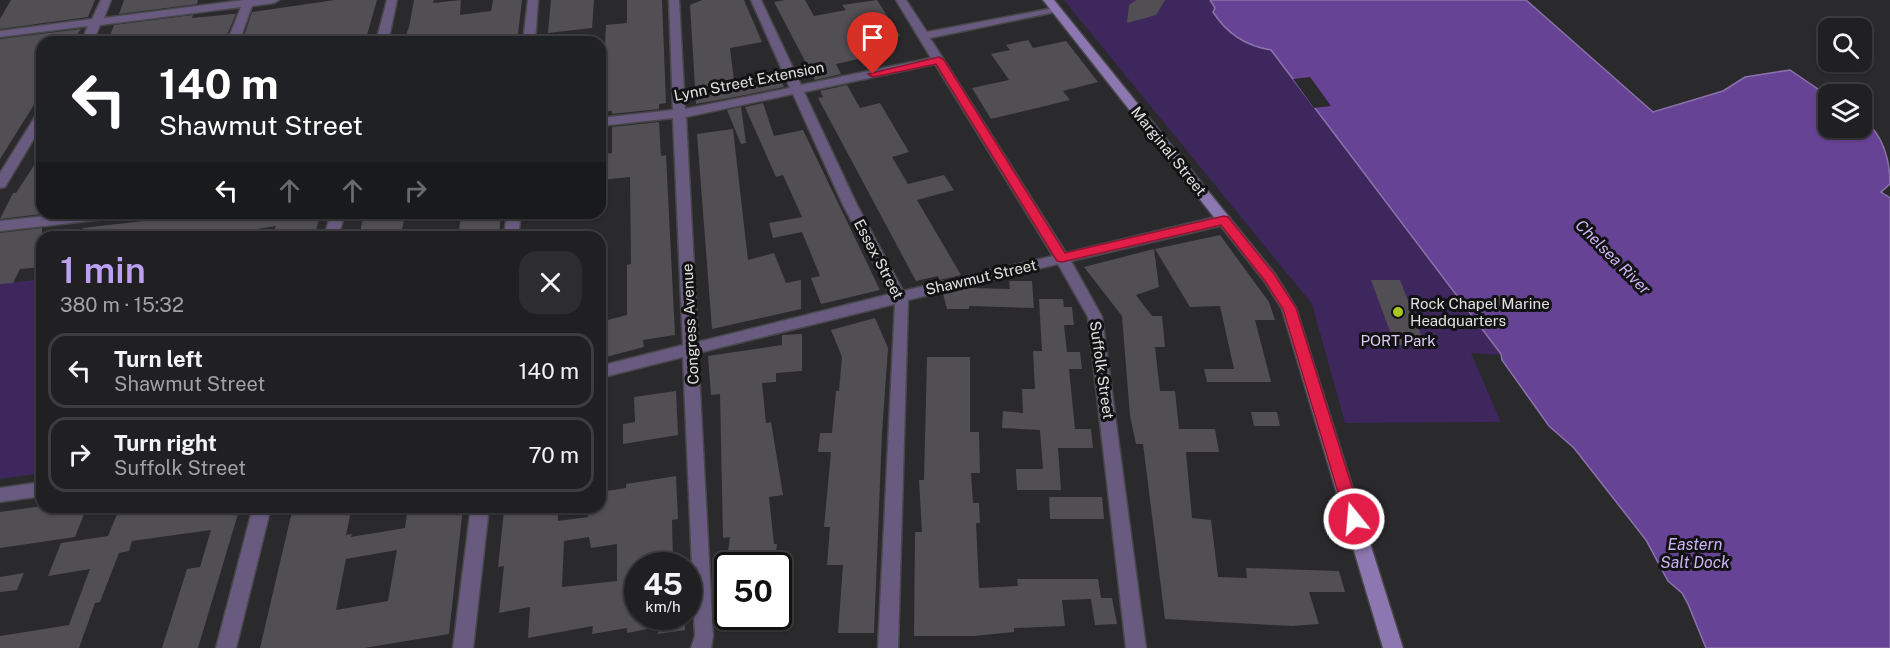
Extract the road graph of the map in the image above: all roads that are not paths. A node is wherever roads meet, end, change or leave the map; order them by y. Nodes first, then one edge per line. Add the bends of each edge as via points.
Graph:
1 (106, 0) edge
2 (274, 0) edge
3 (392, 0) edge
4 (533, 0) edge
5 (674, 0) edge
6 (756, 0) edge
7 (901, 0) edge
8 (249, 2) edge
9 (1051, 4) edge
10 (98, 22) junction
11 (0, 34) edge
12 (90, 36) edge
13 (235, 36) edge
14 (383, 36) edge
15 (530, 36) edge
16 (923, 36) junction
17 (939, 60) junction
18 (797, 90) junction
19 (680, 113) junction
20 (606, 121) edge
21 (36, 125) edge
22 (0, 184) edge
23 (61, 219) edge
24 (1224, 220) junction
25 (0, 226) edge
26 (1062, 258) junction
27 (900, 297) junction
28 (692, 350) junction
29 (606, 371) edge
30 (36, 490) edge
31 (0, 495) edge
32 (260, 513) edge
33 (479, 513) edge
34 (226, 648) edge
35 (463, 648) edge
36 (702, 648) edge
37 (888, 648) edge
38 (1136, 648) edge
39 (1393, 648) edge

1 - 10 street
2 - 8 street
3 - 14 street
4 - 15 street
5 - 19 street, Congress Avenue
6 - 18 street, Essex Street
7 - 16 street, Suffolk Street
8 - 10 street
8 - 13 street
9 - 16 street
9 - 24 main road, Marginal Street
10 - 11 street
10 - 12 street
16 - 17 street, Suffolk Street
17 - 18 street, Lynn Street Extension
17 - 26 street, Suffolk Street
18 - 19 street, Lynn Street Extension
18 - 27 street, Essex Street via 850,205
19 - 20 street, Lynn Street Extension
19 - 28 street, Congress Avenue
21 - 22 street
23 - 25 street
24 - 26 street, Shawmut Street
24 - 39 main road, Marginal Street via 1289,308
26 - 27 street, Shawmut Street
26 - 38 street, Suffolk Street via 1090,306 1098,329
27 - 28 street, Shawmut Street
27 - 37 street, Essex Street via 903,310
28 - 29 street, Shawmut Street
28 - 36 street, Congress Avenue
30 - 31 street
32 - 34 street
33 - 35 street

